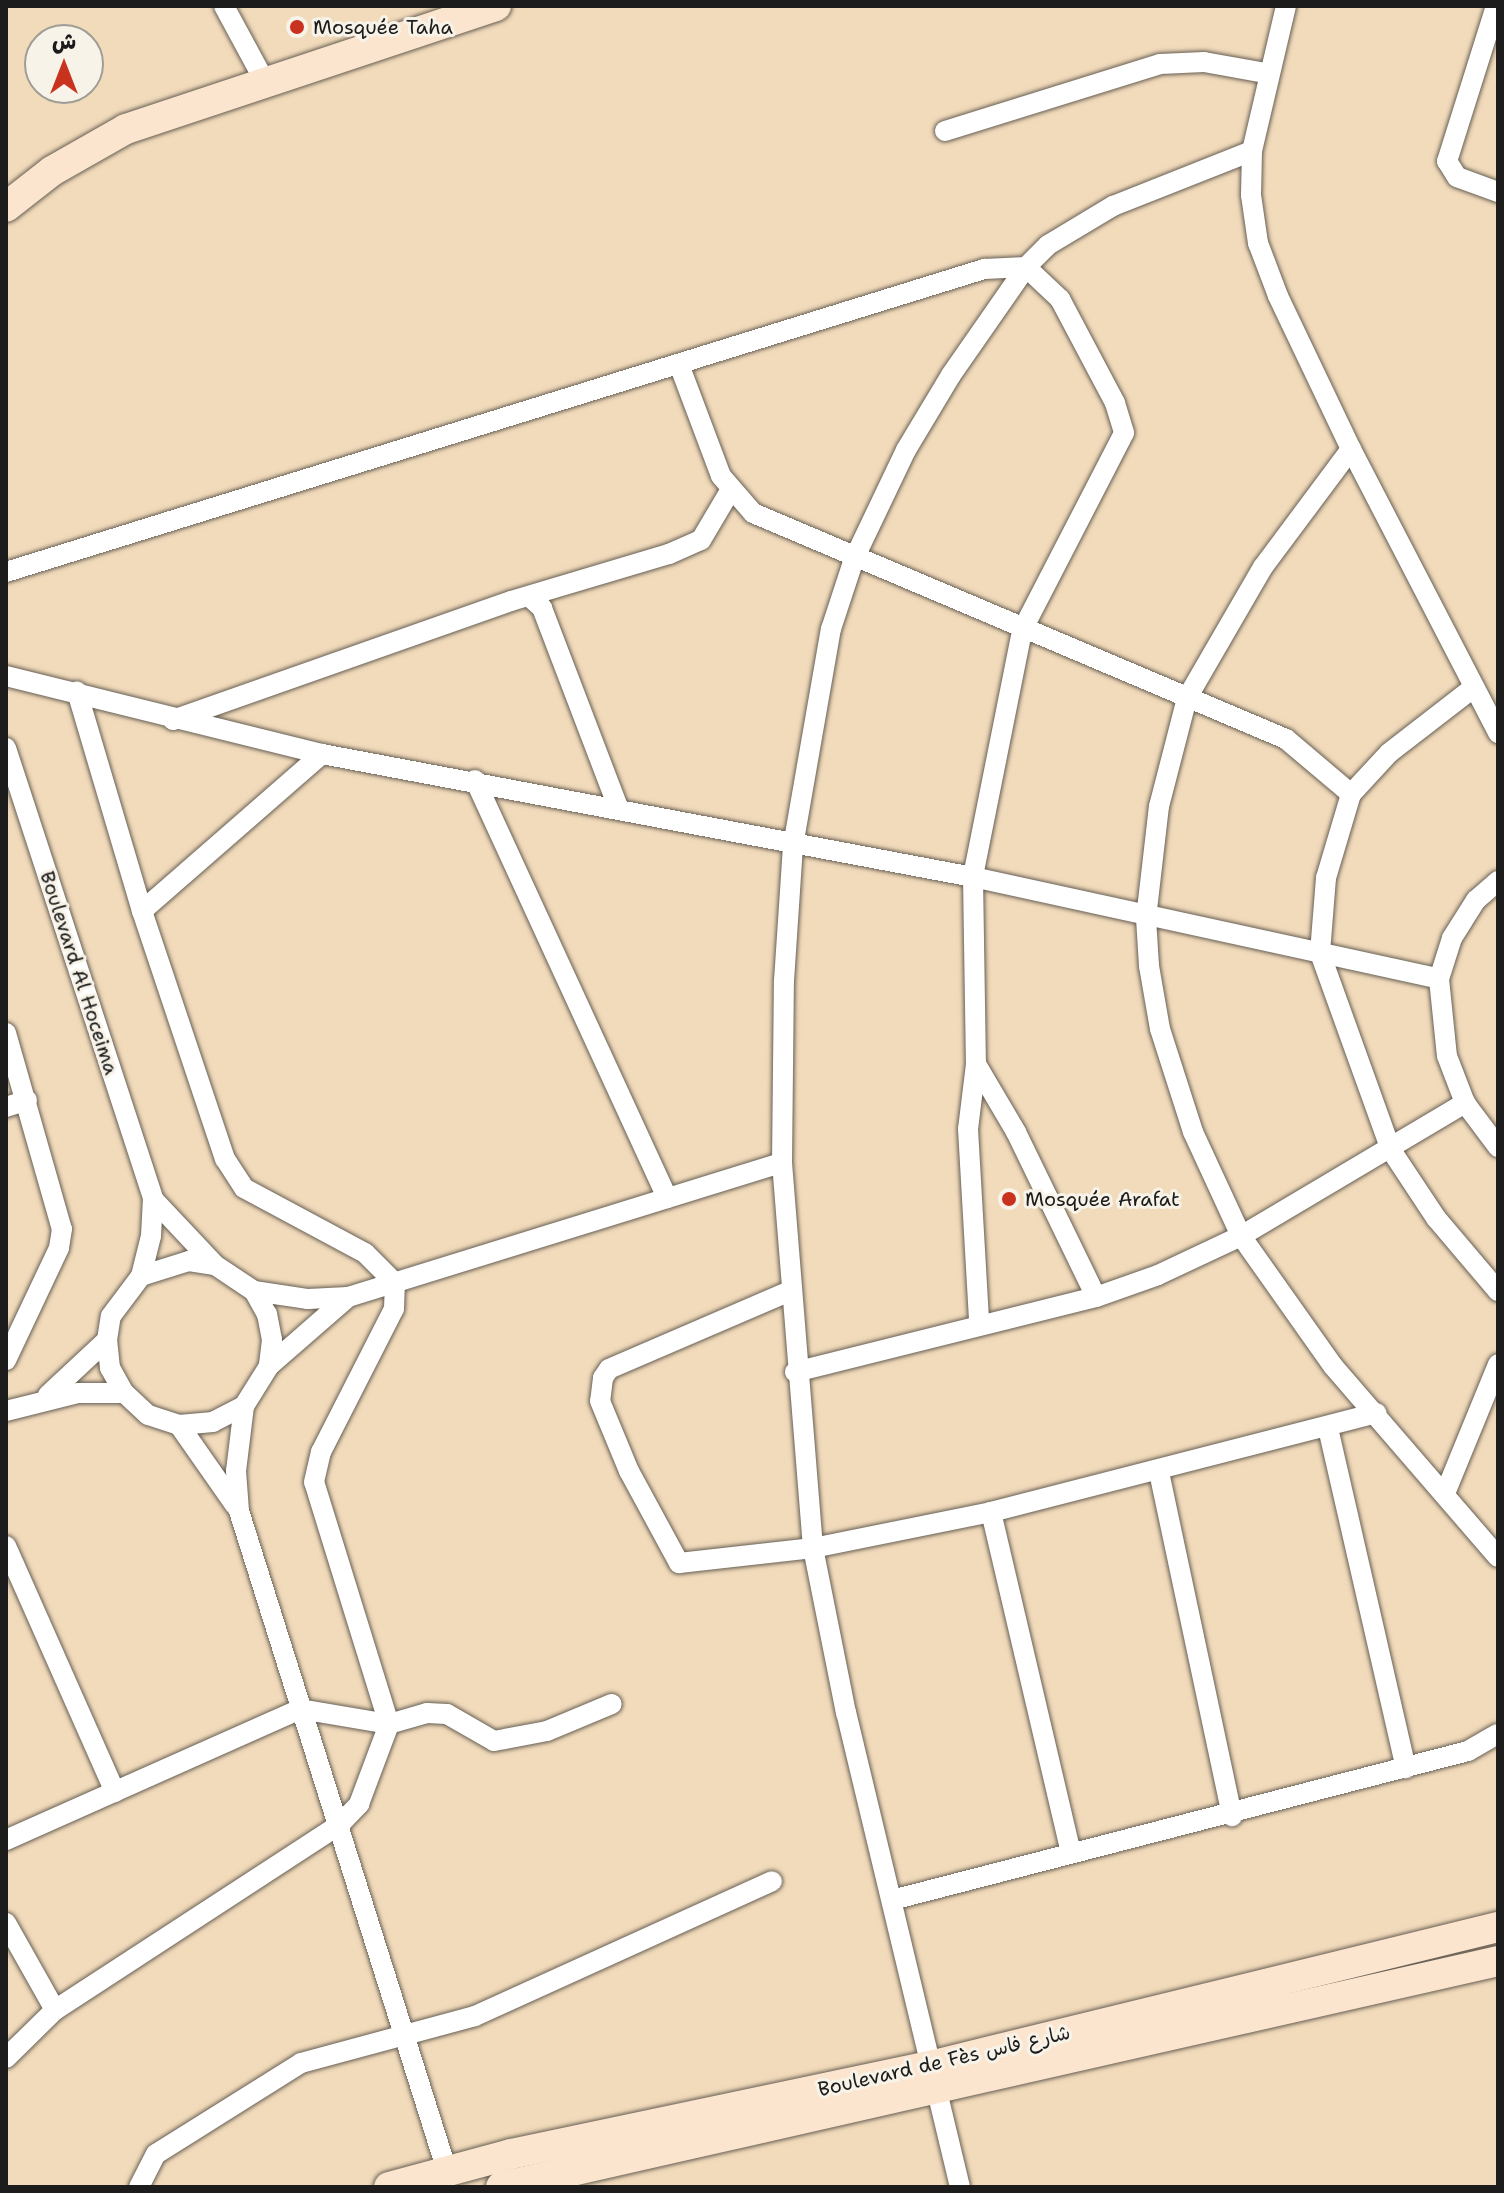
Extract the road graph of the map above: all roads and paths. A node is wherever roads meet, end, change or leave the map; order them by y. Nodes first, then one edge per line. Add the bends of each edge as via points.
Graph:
1 (224, 6) edge
2 (496, 6) edge
3 (1286, 6) edge
4 (1496, 6) edge
5 (1266, 73) junction
6 (264, 80) junction
7 (945, 131) dead end
8 (1252, 151) junction
9 (1498, 192) edge
10 (6, 207) edge
11 (1026, 267) junction
12 (680, 367) junction
13 (1351, 449) junction
14 (730, 491) junction
15 (854, 559) junction
16 (6, 572) edge
17 (531, 598) junction
18 (1022, 631) junction
19 (6, 676) edge
20 (1473, 688) junction
21 (77, 691) junction
22 (1187, 698) junction
23 (173, 720) junction
24 (1498, 733) edge
25 (6, 748) edge
26 (322, 754) junction
27 (475, 780) junction
28 (1351, 794) junction
29 (618, 807) junction
30 (793, 846) junction
31 (973, 877) junction
32 (1498, 881) edge
33 (142, 911) junction
34 (1146, 918) junction
35 (1320, 953) junction
36 (1439, 979) junction
37 (6, 1033) edge
38 (976, 1064) junction
39 (27, 1100) junction
40 (1465, 1103) junction
41 (6, 1107) edge
42 (1498, 1147) edge
43 (1391, 1150) junction
44 (782, 1163) junction
45 (667, 1198) junction
46 (153, 1199) junction
47 (1241, 1236) junction
48 (215, 1265) junction
49 (141, 1276) junction
50 (395, 1283) junction
51 (254, 1291) junction
52 (790, 1291) junction
53 (1498, 1291) edge
54 (348, 1297) junction
55 (1096, 1297) junction
56 (979, 1322) junction
57 (107, 1340) junction
58 (6, 1360) edge
59 (1498, 1364) edge
60 (269, 1366) junction
61 (795, 1372) junction
62 (124, 1393) junction
63 (45, 1398) junction
64 (244, 1406) junction
65 (6, 1411) edge
66 (1376, 1413) junction
67 (179, 1425) junction
68 (1328, 1428) junction
69 (1159, 1472) junction
70 (1446, 1491) junction
71 (239, 1511) junction
72 (991, 1512) junction
73 (6, 1546) edge
74 (813, 1548) junction
75 (1498, 1557) edge
76 (612, 1704) dead end
77 (300, 1709) junction
78 (389, 1724) junction
79 (1498, 1734) edge
80 (1406, 1768) junction
81 (115, 1792) junction
82 (1232, 1816) junction
83 (340, 1824) junction
84 (6, 1840) edge
85 (1071, 1852) junction
86 (772, 1881) dead end
87 (892, 1900) junction
88 (6, 1923) edge
89 (1498, 1927) edge
90 (1498, 1961) edge
91 (55, 2010) junction
92 (403, 2037) junction
93 (6, 2058) edge
94 (936, 2078) junction
95 (447, 2171) junction
96 (139, 2187) edge
97 (389, 2187) edge
98 (501, 2187) edge
99 (960, 2187) edge

1 - 6 street
2 - 6 main road
3 - 5 street
4 - 9 street via 1447,161 1457,177
5 - 7 street via 1204,62 1160,64
5 - 8 street
6 - 10 main road via 126,129 52,171
8 - 11 street via 1113,206 1048,245
8 - 13 street via 1258,243
11 - 12 street via 984,269
11 - 15 street via 906,450
11 - 18 street via 1060,299 1115,403 1124,433
12 - 14 street
12 - 16 street
13 - 20 street
13 - 22 street via 1263,567
14 - 15 street via 753,513
14 - 17 street via 701,540
15 - 18 street
15 - 30 street via 828,644
17 - 23 street
17 - 29 street via 542,608
18 - 22 street
18 - 31 street
19 - 21 street
20 - 24 street
20 - 28 street via 1389,753
21 - 23 street
21 - 33 street
22 - 28 street via 1286,739
22 - 34 street via 1159,806
23 - 26 street
25 - 46 street, Boulevard Al Hoceima
26 - 27 street
26 - 33 street
27 - 29 street
27 - 45 street
28 - 35 street via 1326,878
29 - 30 street
30 - 31 street
30 - 44 street via 784,981
31 - 34 street
31 - 38 street
32 - 36 street via 1476,900 1452,938
33 - 50 street via 234,1176 244,1188 365,1253
34 - 35 street
34 - 47 street via 1160,1029 1193,1132
35 - 36 street
35 - 43 street
36 - 40 street via 1447,1056
37 - 39 street
38 - 55 street via 1016,1132
38 - 56 street via 968,1129
39 - 41 street
39 - 58 street via 62,1229 59,1248
40 - 42 street
40 - 43 street
43 - 47 street
43 - 53 street via 1436,1218
44 - 45 street
44 - 52 street
45 - 50 street
46 - 48 street, Boulevard Al Hoceima
46 - 49 street, Boulevard Al Hoceima
47 - 55 street
47 - 66 street via 1333,1366
48 - 49 street via 189,1261
48 - 51 street
49 - 57 street via 111,1316
50 - 54 street
50 - 78 street via 394,1309 321,1452 314,1482
51 - 54 street via 308,1299
51 - 60 street via 267,1314
52 - 61 street
52 - 74 street via 609,1369 599,1387 600,1401 645,1506 679,1563
54 - 60 street
55 - 56 street
56 - 61 street
57 - 62 street via 110,1368
57 - 63 street via 73,1378
59 - 70 street
60 - 64 street
61 - 74 street
62 - 63 street
62 - 67 street via 148,1415
63 - 65 street
64 - 67 street via 213,1422
64 - 71 street via 236,1471
66 - 68 street
66 - 70 street
67 - 71 street
68 - 69 street
68 - 80 street
69 - 72 street
69 - 82 street
70 - 75 street
71 - 77 street
72 - 74 street
72 - 85 street
73 - 81 street
74 - 87 street
76 - 78 street via 518,1739 481,1737 447,1714 427,1713
77 - 78 street
77 - 81 street
77 - 83 street
78 - 83 street via 359,1804
79 - 80 street via 1468,1751
80 - 82 street
81 - 84 street
82 - 85 street
83 - 91 street
83 - 92 street
85 - 87 street
86 - 92 street via 531,1994
87 - 94 street
88 - 91 street
89 - 94 main road, Boulevard de Fès شارع فاس
90 - 94 main road, Boulevard de Fès شارع فاس
91 - 93 street
92 - 95 street
92 - 96 street via 301,2063 156,2154
94 - 95 main road, Boulevard de Fès شارع فاس
94 - 98 main road, Boulevard de Fès شارع فاس
94 - 99 street
95 - 97 main road, Boulevard de Fès شارع فاس

